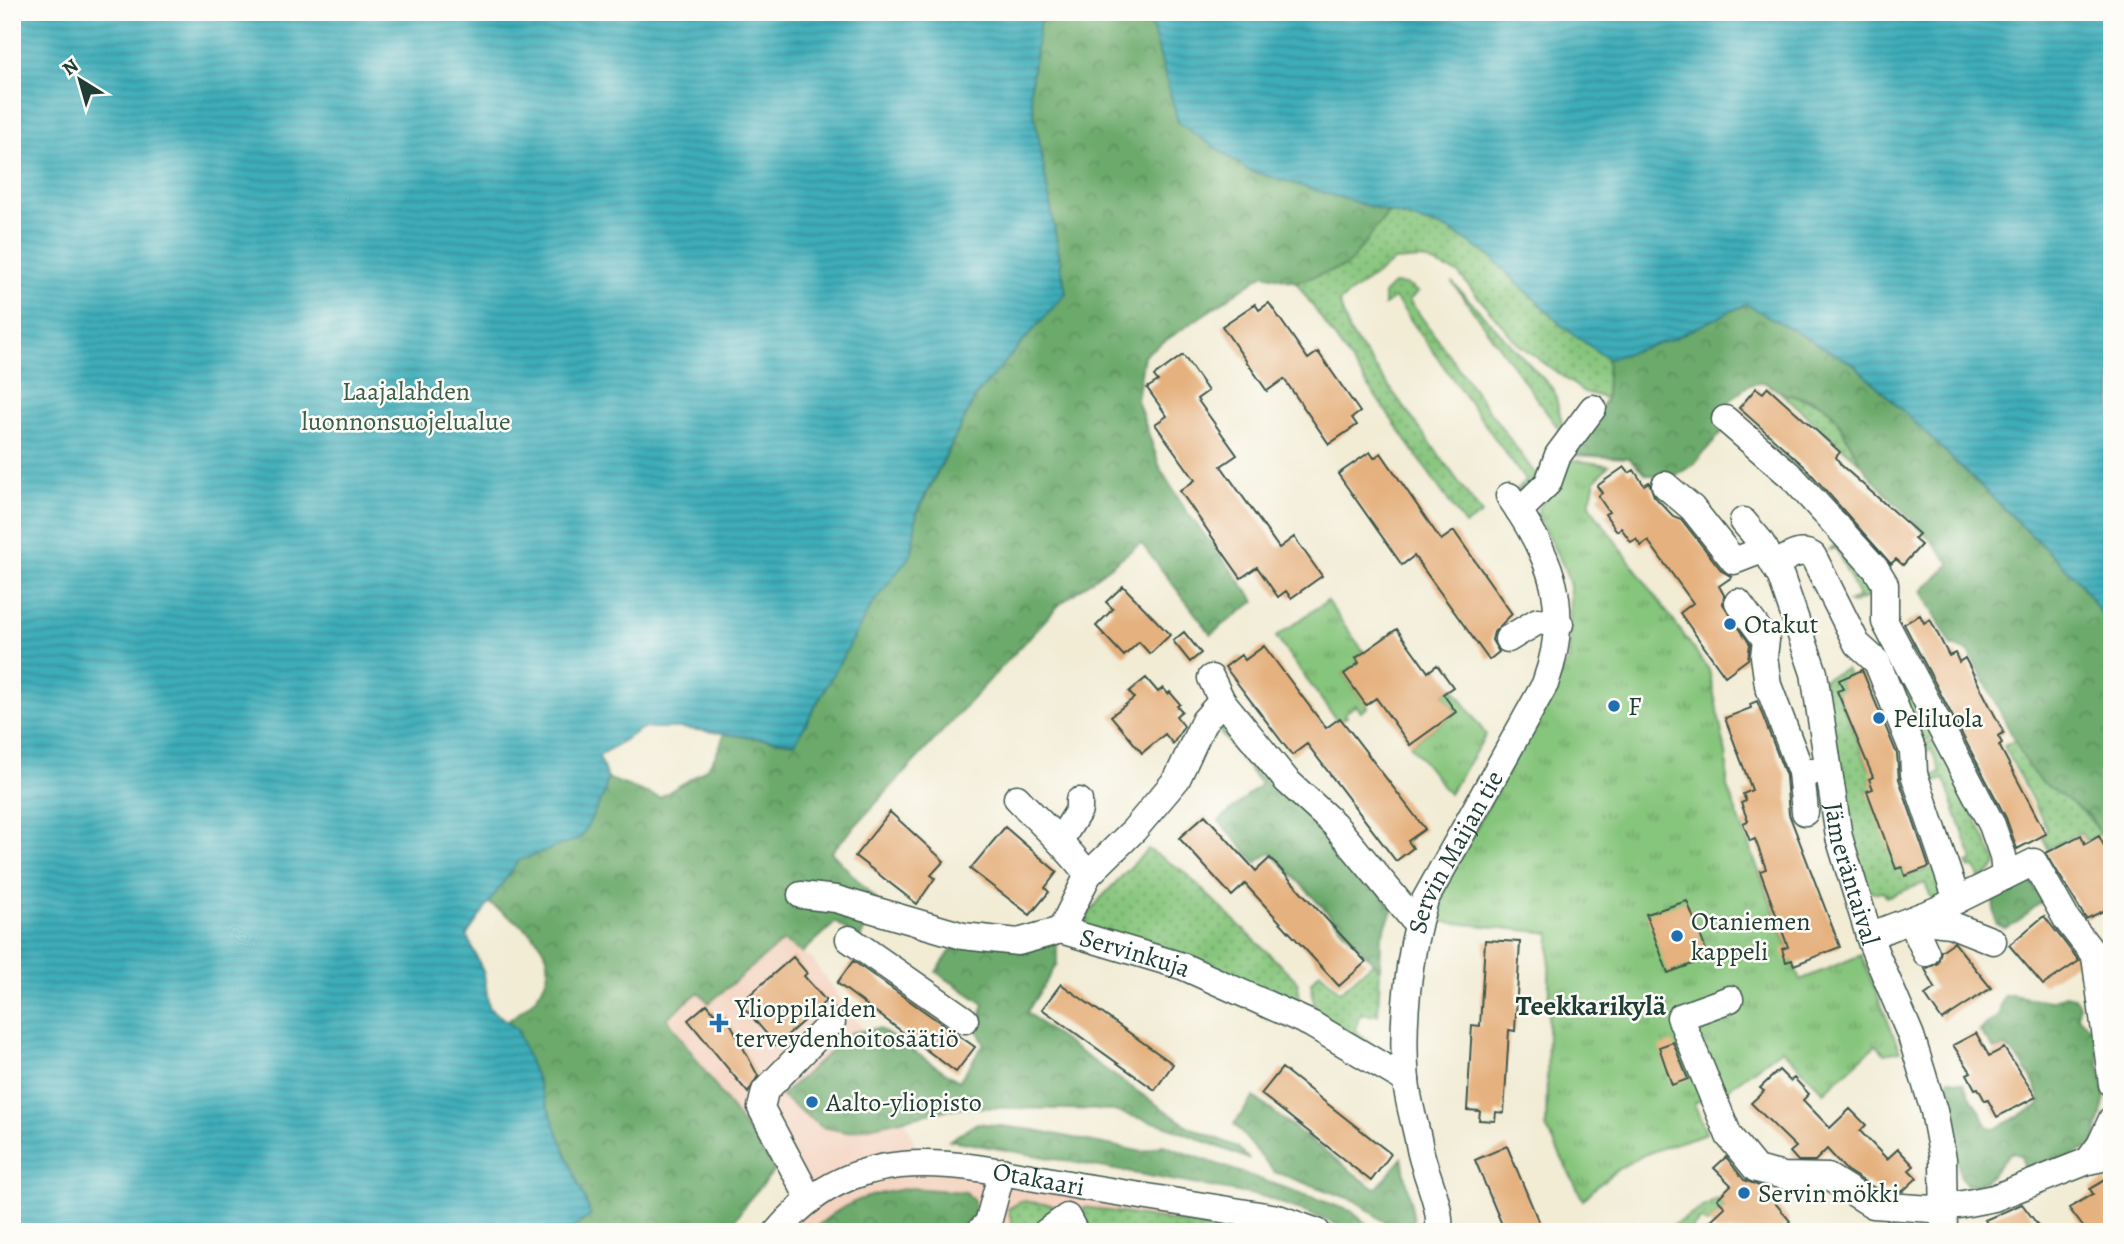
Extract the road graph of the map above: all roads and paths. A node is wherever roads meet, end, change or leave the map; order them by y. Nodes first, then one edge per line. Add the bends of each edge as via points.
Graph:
1 (1593, 408) dead end
2 (1725, 419) dead end
3 (1665, 485) dead end
4 (1743, 521) dead end
5 (1770, 557) junction
6 (1885, 600) junction
7 (1738, 602) dead end
8 (1845, 619) junction
9 (1560, 624) junction
10 (1508, 639) dead end
11 (1814, 771) junction
12 (1017, 798) dead end
13 (1079, 802) dead end
14 (1805, 812) dead end
15 (1061, 839) junction
16 (1088, 875) junction
17 (2006, 876) junction
18 (801, 895) dead end
19 (1957, 900) junction
20 (1911, 920) junction
21 (1418, 924) junction
22 (1062, 930) junction
23 (1869, 936) junction
24 (849, 939) dead end
25 (1993, 941) dead end
26 (1926, 953) dead end
27 (1730, 999) dead end
28 (965, 1020) dead end
29 (832, 1022) dead end
30 (1406, 1080) junction
31 (2112, 1084) edge
32 (2112, 1119) edge
33 (2100, 1159) edge
34 (1002, 1171) junction
35 (1075, 1185) junction
36 (810, 1200) junction
37 (1944, 1204) junction
38 (1063, 1227) edge
39 (777, 1232) edge
40 (979, 1232) edge
41 (1317, 1232) edge
42 (1439, 1232) edge
43 (1944, 1232) edge

1 - 9 street, Servin Maijan tie via 1558,456 1548,483 1514,503 1545,555
2 - 6 street via 1792,477 1869,559 1885,584
3 - 5 street via 1692,508 1734,561
4 - 5 street, Jämeräntaival
5 - 8 street via 1813,556
5 - 11 street, Jämeräntaival via 1793,605 1814,673
6 - 8 street
6 - 17 street via 1885,622 1992,825
7 - 11 street via 1766,640 1768,684
8 - 19 street via 1857,644 1877,662 1913,751 1914,774
9 - 10 street via 1538,621
9 - 21 street, Servin Maijan tie via 1545,684 1425,901
11 - 14 street
11 - 23 street, Jämeräntaival
12 - 15 street
13 - 15 street
15 - 16 street
16 - 21 street via 1171,787 1217,690 1287,781 1334,824
16 - 22 street
17 - 19 street
17 - 31 street via 2034,862 2067,920 2095,956
18 - 22 street, Servinkuja via 835,899 963,936 1018,942
19 - 20 street
20 - 23 street
20 - 25 street via 1950,924
20 - 26 street
21 - 30 street, Servin Maijan tie via 1408,992
22 - 30 street, Servinkuja via 1182,966 1311,1024
23 - 37 street, Jämeräntaival via 1924,1071 1943,1159
24 - 28 street
27 - 37 street via 1680,1017 1729,1136 1756,1169 1784,1176 1828,1177 1862,1200 1886,1208 1932,1209
29 - 36 street via 765,1091 761,1108
30 - 42 street, Servin Maijan tie
32 - 33 street via 2100,1145
33 - 37 street via 1994,1198
34 - 35 street, Otakaari
34 - 36 street, Otakaari via 946,1163 898,1164 853,1175
34 - 40 street via 988,1223
35 - 38 street
35 - 41 street, Otakaari via 1278,1218
36 - 39 street, Otakaari
37 - 43 street, Jämeräntaival

